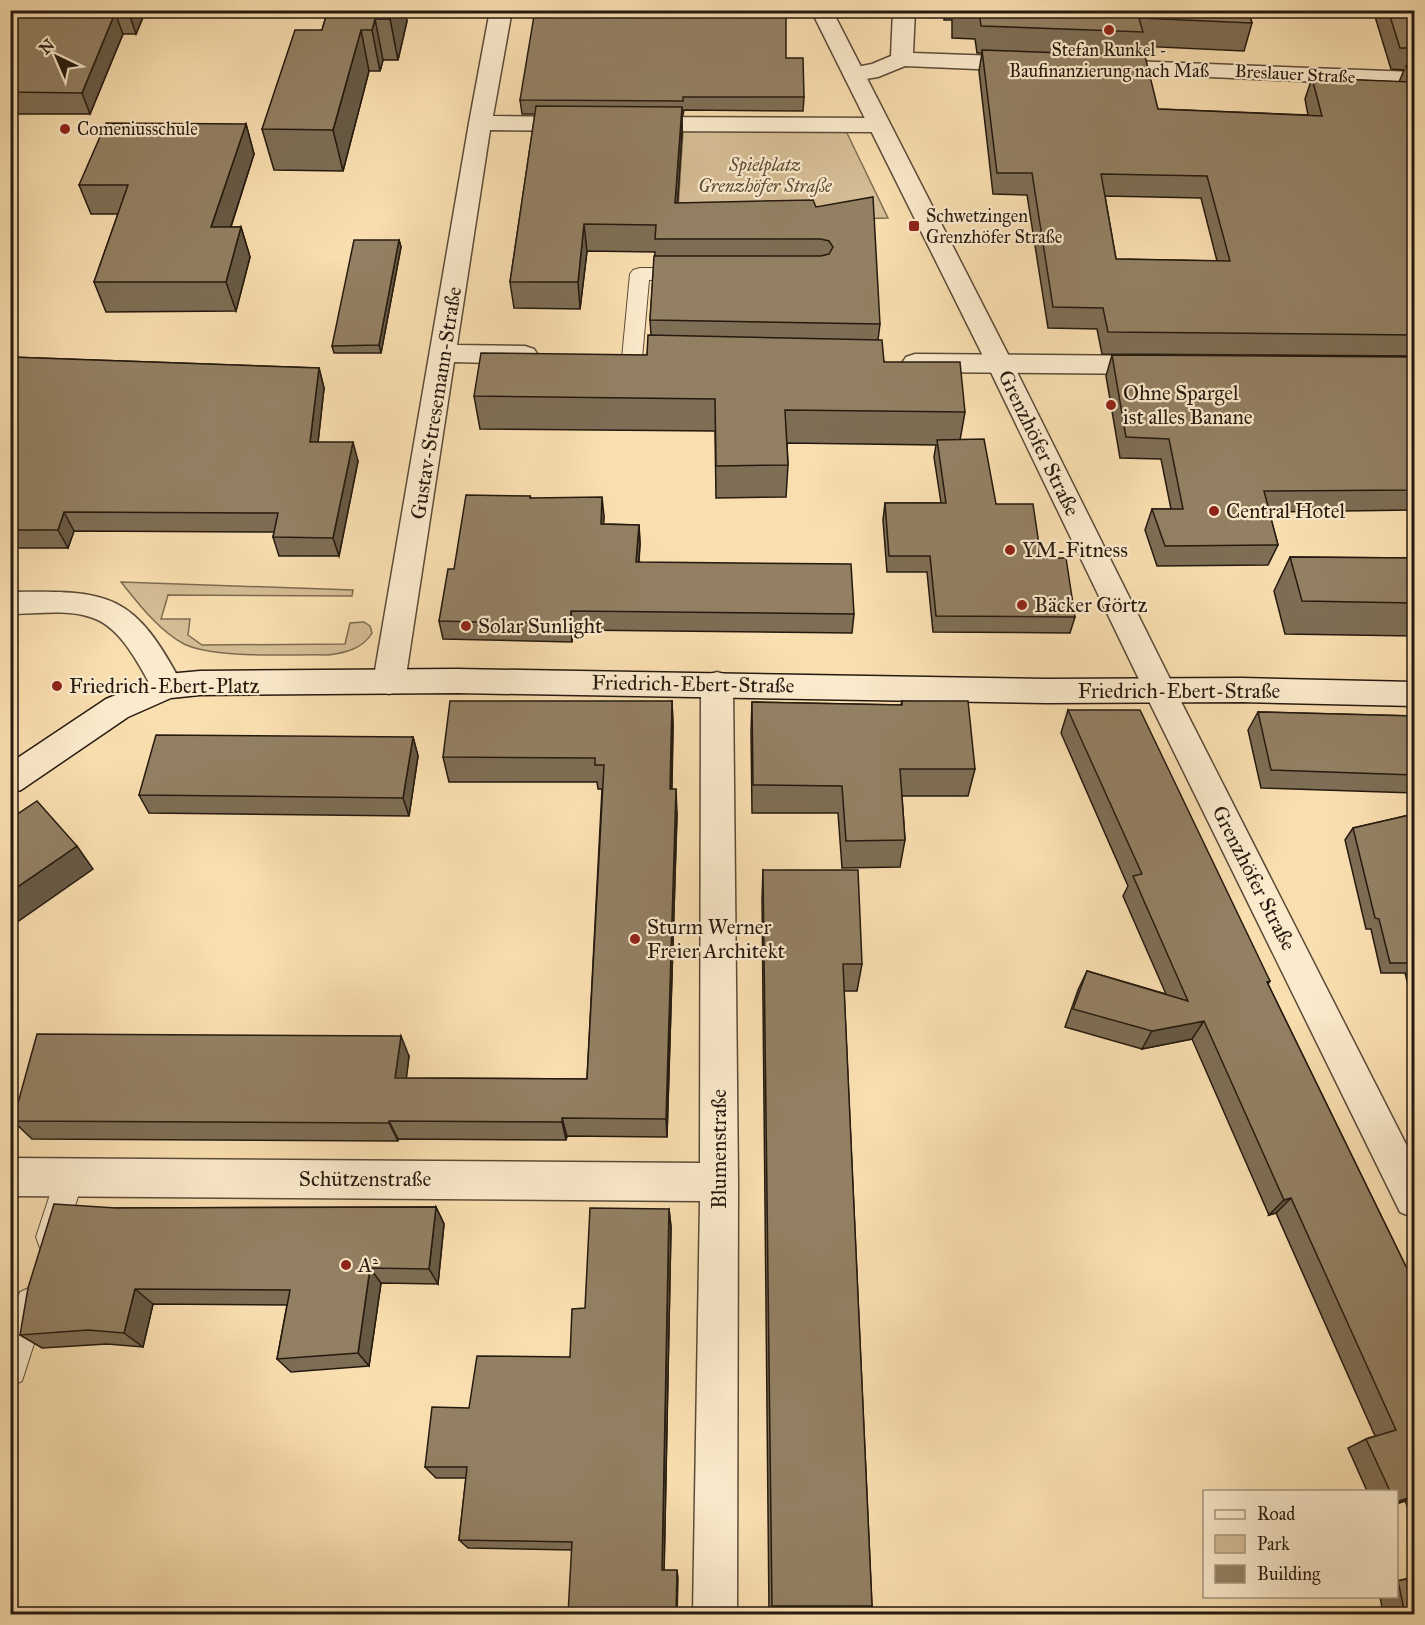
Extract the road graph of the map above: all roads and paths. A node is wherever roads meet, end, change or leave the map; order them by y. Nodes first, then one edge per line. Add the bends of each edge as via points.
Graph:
1 (501, 10) edge
2 (821, 10) edge
3 (904, 10) edge
4 (902, 59) junction
5 (1052, 65) edge
6 (1085, 66) edge
7 (854, 74) junction
8 (1414, 79) edge
9 (480, 123) junction
10 (597, 124) edge
11 (621, 124) edge
12 (879, 125) junction
13 (712, 274) edge
14 (444, 353) junction
15 (550, 356) edge
16 (631, 358) edge
17 (896, 363) edge
18 (1000, 364) junction
19 (1183, 365) edge
20 (10, 603) edge
21 (389, 682) junction
22 (717, 684) junction
23 (167, 686) junction
24 (1160, 691) junction
25 (1414, 694) edge
26 (10, 780) edge
27 (10, 1177) edge
28 (69, 1177) junction
29 (719, 1182) junction
30 (1413, 1194) edge
31 (11, 1370) edge
32 (715, 1614) edge

1 - 9 street, Gustav-Stresemann-Straße
2 - 7 street, Grenzhöfer Straße
3 - 4 street
4 - 5 street
4 - 7 street via 878,70
6 - 8 street, Breslauer Straße
7 - 12 street, Grenzhöfer Straße
9 - 10 street
9 - 14 street, Gustav-Stresemann-Straße
11 - 12 street
12 - 18 street, Grenzhöfer Straße
13 - 16 lane via 640,274
14 - 15 street
14 - 21 street, Gustav-Stresemann-Straße
17 - 18 street
18 - 19 street
18 - 24 street, Grenzhöfer Straße
20 - 23 street via 94,606 115,616 145,648
21 - 22 street, Friedrich-Ebert-Straße
21 - 23 street, Friedrich-Ebert-Straße
22 - 24 street, Friedrich-Ebert-Straße
22 - 29 street, Blumenstraße
23 - 26 street, Friedrich-Ebert-Straße via 117,708
24 - 25 street, Friedrich-Ebert-Straße
24 - 30 street, Grenzhöfer Straße
27 - 28 street, Schützenstraße
28 - 29 street, Schützenstraße
28 - 31 lane
29 - 32 street, Blumenstraße

